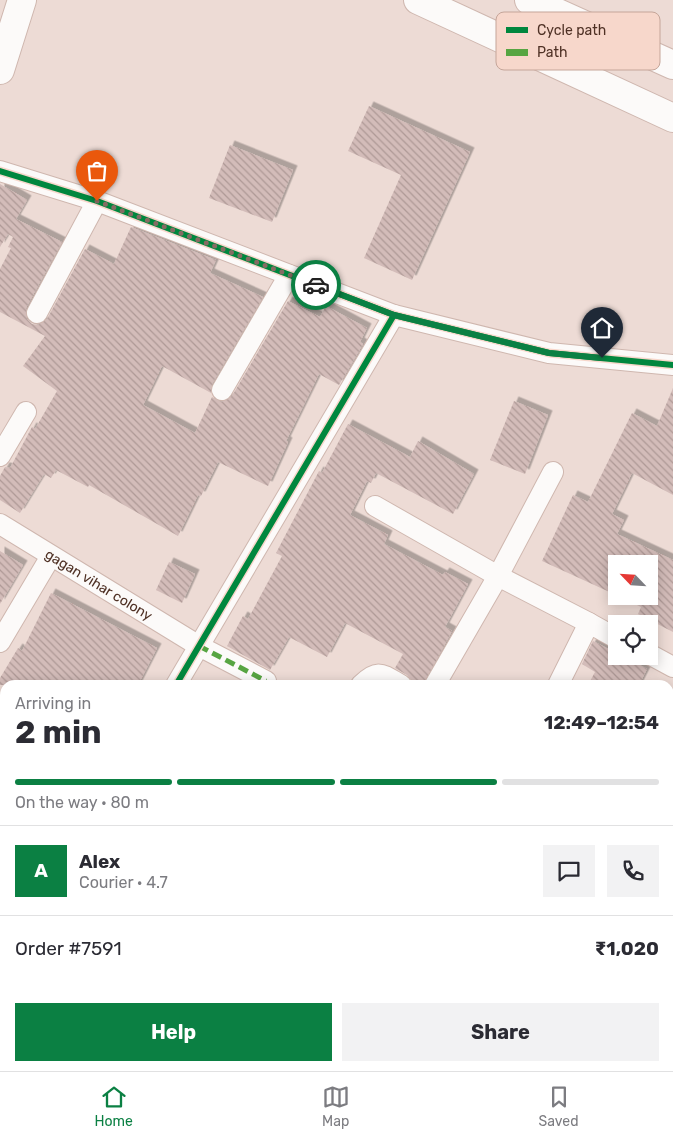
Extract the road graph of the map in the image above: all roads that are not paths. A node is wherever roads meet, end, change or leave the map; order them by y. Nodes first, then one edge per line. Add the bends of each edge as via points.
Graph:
1 (22, 0) edge
2 (529, 0) edge
3 (431, 3) edge
4 (556, 12) edge
5 (496, 34) edge
6 (660, 59) edge
7 (673, 65) edge
8 (0, 70) edge
9 (572, 70) edge
10 (673, 118) edge
11 (0, 171) edge
12 (97, 201) junction
13 (289, 275) junction
14 (37, 313) dead end
15 (394, 315) junction
16 (673, 365) edge
17 (222, 390) dead end
18 (26, 412) dead end
19 (0, 456) edge
20 (553, 472) dead end
21 (375, 506) dead end
22 (0, 524) edge
23 (51, 556) junction
24 (498, 576) junction
25 (589, 624) junction
26 (608, 634) edge
27 (0, 642) edge
28 (199, 646) junction
29 (658, 659) edge
30 (673, 667) edge
31 (179, 680) edge
32 (264, 680) edge
33 (366, 680) edge
34 (392, 680) edge
35 (437, 680) edge
36 (561, 680) edge

1 - 8 street
2 - 4 street
3 - 5 street
6 - 7 street
9 - 10 street
11 - 12 street
12 - 13 street
12 - 14 street
13 - 15 street
13 - 17 street
15 - 16 street via 549,353
15 - 28 street
18 - 19 street
20 - 24 street
21 - 24 street
22 - 23 street, gagan vihar colony
23 - 27 street
23 - 28 street, gagan vihar colony
24 - 25 street
24 - 35 street
25 - 26 street
25 - 36 street
28 - 31 street
28 - 32 street, gagan vihar colony
29 - 30 street
33 - 34 street via 372,674 380,673

